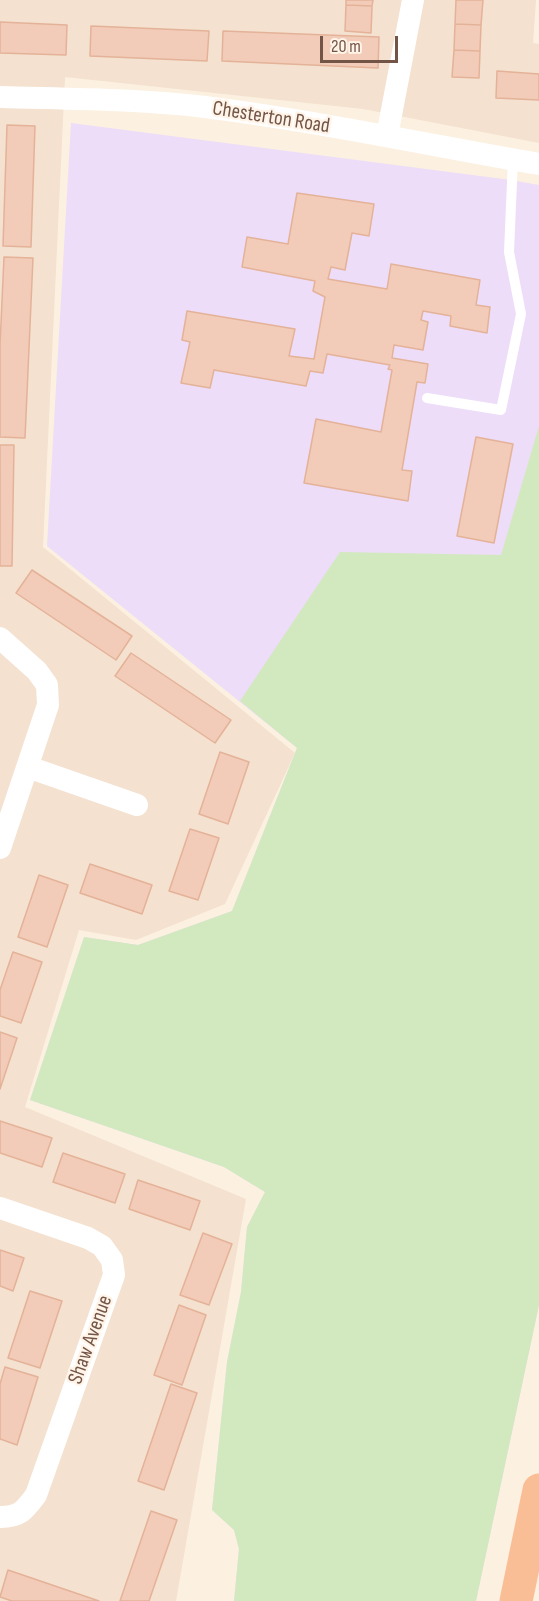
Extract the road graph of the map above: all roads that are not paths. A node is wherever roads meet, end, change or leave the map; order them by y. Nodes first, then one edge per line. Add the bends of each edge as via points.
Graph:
1 (412, 0) edge
2 (0, 98) edge
3 (387, 136) junction
4 (513, 159) junction
5 (539, 164) edge
6 (427, 398) dead end
7 (0, 638) edge
8 (28, 767) junction
9 (137, 805) dead end
10 (0, 848) edge
11 (0, 1208) edge
12 (539, 1490) edge
13 (0, 1517) edge
14 (516, 1601) edge

1 - 3 street
2 - 3 street, Chesterton Road via 205,107
3 - 4 street, Chesterton Road
4 - 5 street, Chesterton Road
4 - 6 lane via 509,252 521,314 501,410
7 - 8 street via 47,685 48,705
8 - 9 street
8 - 10 street
11 - 13 street, Shaw Avenue via 102,1246 112,1260 114,1275 36,1495 14,1517
12 - 14 highway

